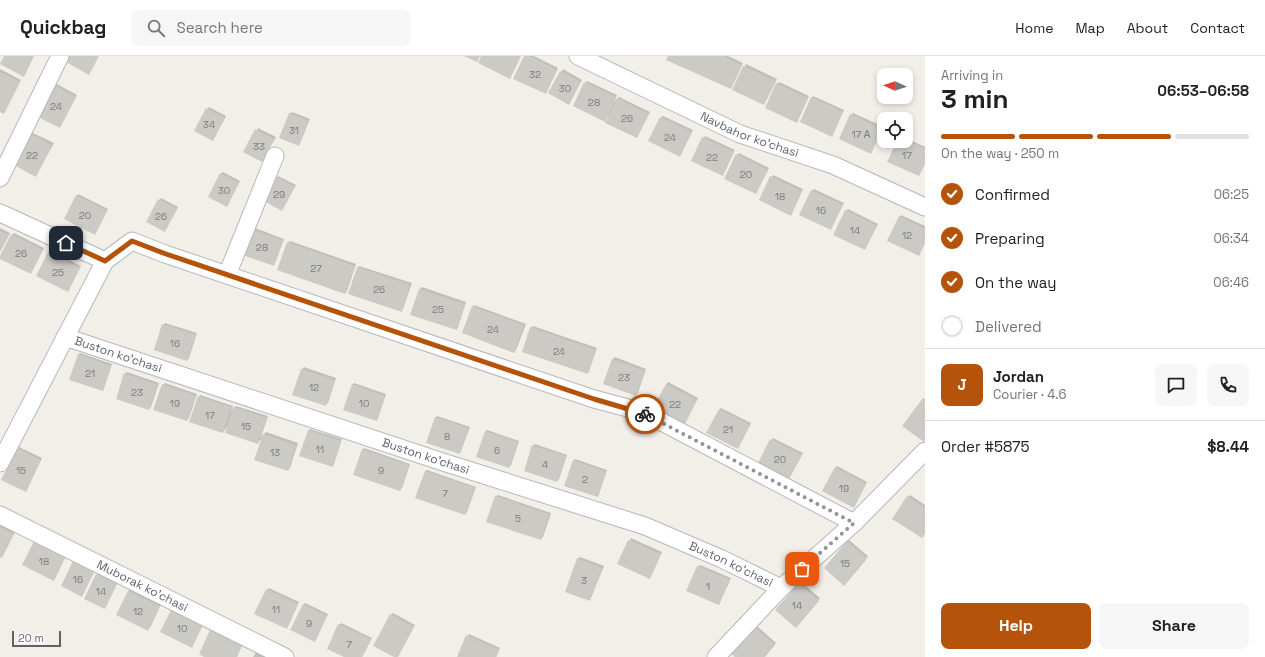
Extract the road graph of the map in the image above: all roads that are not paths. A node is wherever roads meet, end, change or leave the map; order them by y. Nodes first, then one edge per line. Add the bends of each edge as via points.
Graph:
1 (60, 56) edge
2 (578, 56) edge
3 (275, 156) dead end
4 (0, 178) edge
5 (925, 207) edge
6 (0, 213) edge
7 (105, 261) junction
8 (226, 275) junction
9 (65, 338) junction
10 (925, 451) edge
11 (0, 463) edge
12 (0, 515) edge
13 (854, 523) junction
14 (781, 588) junction
15 (285, 657) edge
16 (716, 657) edge

1 - 4 street
2 - 5 street, Navbahor ko'chasi via 740,134 833,165
3 - 8 street
6 - 7 street
7 - 8 street via 132,241
7 - 9 street
8 - 13 street via 594,399 643,412
9 - 11 street
9 - 14 street, Buston ko'chasi via 645,526
10 - 13 street, Buston ko'chasi
12 - 15 street, Muborak ko'chasi
13 - 14 street, Buston ko'chasi
14 - 16 street, Buston ko'chasi

